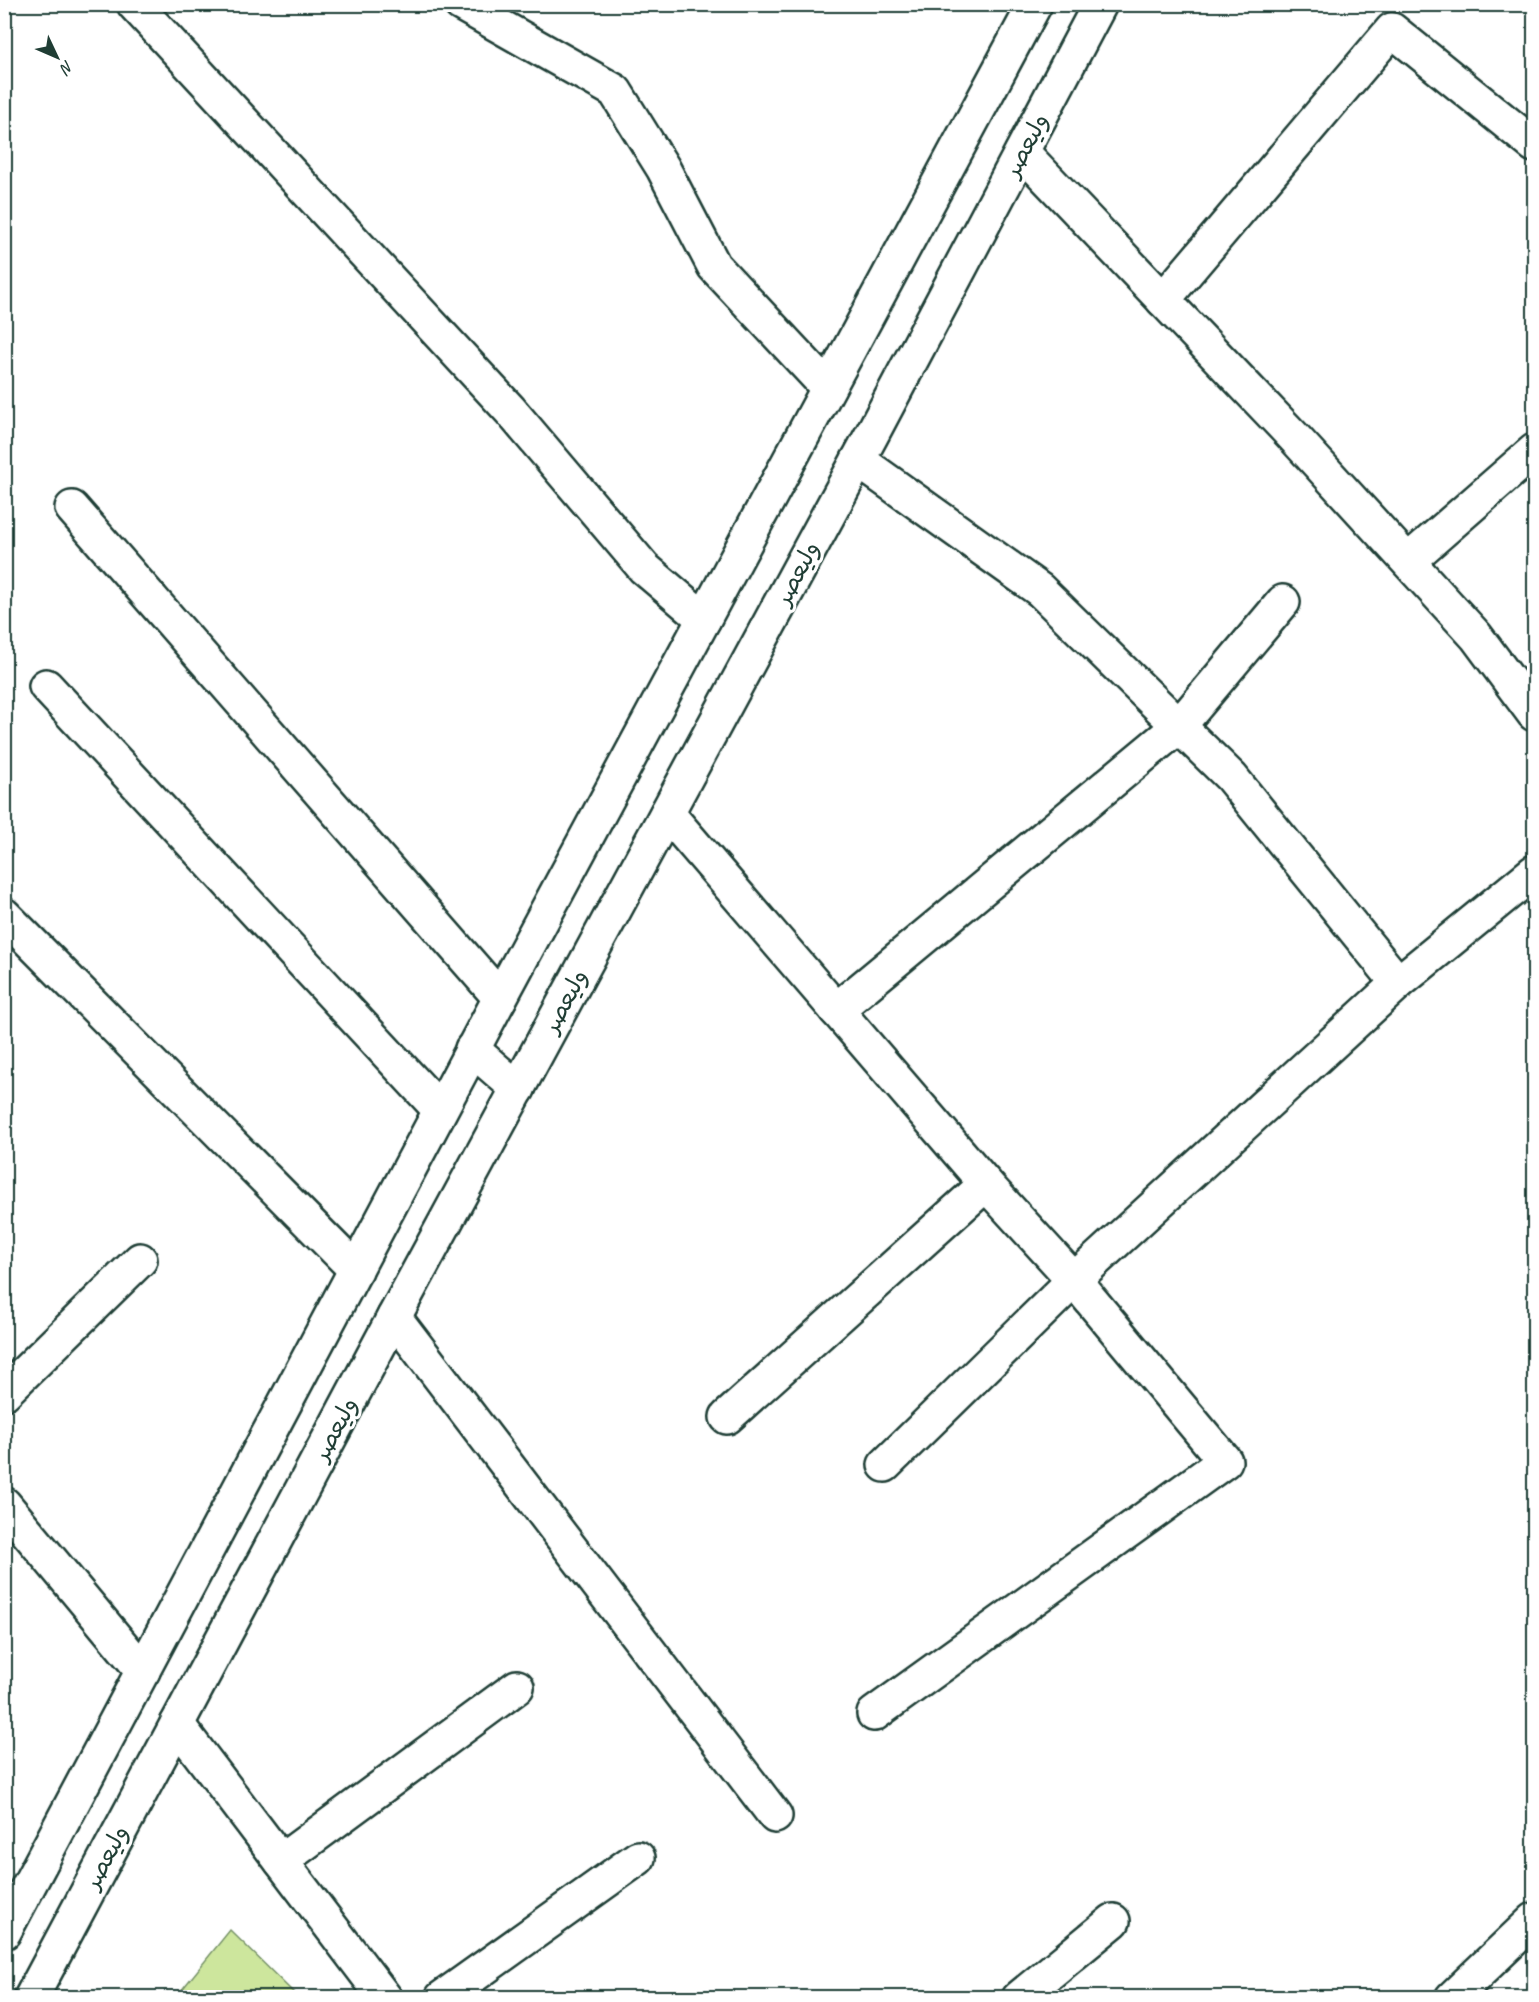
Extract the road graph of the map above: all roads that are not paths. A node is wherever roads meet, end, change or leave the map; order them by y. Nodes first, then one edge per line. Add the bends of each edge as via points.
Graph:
1 (134, 4) edge
2 (461, 4) edge
3 (1035, 4) edge
4 (1100, 4) edge
5 (1534, 145) edge
6 (1022, 152) junction
7 (1163, 300) junction
8 (828, 388) junction
9 (1534, 451) edge
10 (858, 460) junction
11 (72, 508) dead end
12 (1407, 561) junction
13 (1283, 602) dead end
14 (704, 619) junction
15 (46, 686) dead end
16 (1534, 714) edge
17 (1179, 726) junction
18 (667, 813) junction
19 (1534, 872) edge
20 (4, 915) edge
21 (1398, 982) junction
22 (500, 998) junction
23 (836, 1010) junction
24 (472, 1049) junction
25 (518, 1089) junction
26 (440, 1110) junction
27 (986, 1184) junction
28 (140, 1260) dead end
29 (356, 1270) junction
30 (1074, 1280) junction
31 (394, 1317) junction
32 (4, 1393) edge
33 (727, 1417) dead end
34 (885, 1465) dead end
35 (4, 1504) edge
36 (143, 1671) junction
37 (517, 1687) dead end
38 (874, 1714) dead end
39 (177, 1724) junction
40 (775, 1816) dead end
41 (638, 1858) dead end
42 (281, 1861) junction
43 (13, 1894) edge
44 (1534, 1920) edge
45 (1113, 1921) dead end
46 (4, 1932) edge
47 (31, 1998) edge
48 (385, 1998) edge
49 (442, 1998) edge
50 (1019, 1998) edge
51 (1452, 1998) edge

1 - 14 street via 510,410 644,568
2 - 8 street via 615,91 663,168 714,266
3 - 8 street
4 - 6 street, ولیعصر
5 - 7 street via 1392,30
6 - 7 street
6 - 10 street, ولیعصر
7 - 12 street
8 - 14 street
9 - 12 street
10 - 17 street via 1040,590
10 - 18 street, ولیعصر
11 - 22 street
12 - 16 street via 1476,636
13 - 17 street
14 - 22 street
15 - 26 street
17 - 21 street via 1231,777
17 - 23 street
18 - 23 street
18 - 25 street, ولیعصر
19 - 21 street
20 - 29 street
21 - 30 street
22 - 24 street
23 - 27 street
24 - 25 street
24 - 26 street
25 - 31 street, ولیعصر
26 - 29 street
27 - 30 street
27 - 33 street
28 - 32 street
29 - 36 street
30 - 34 street
30 - 38 street via 1225,1461
31 - 39 street, ولیعصر
31 - 40 street
35 - 36 street
36 - 43 street
37 - 42 street
39 - 42 street
39 - 47 street, ولیعصر
41 - 49 street
42 - 48 street
43 - 46 street
44 - 51 street
45 - 50 street

